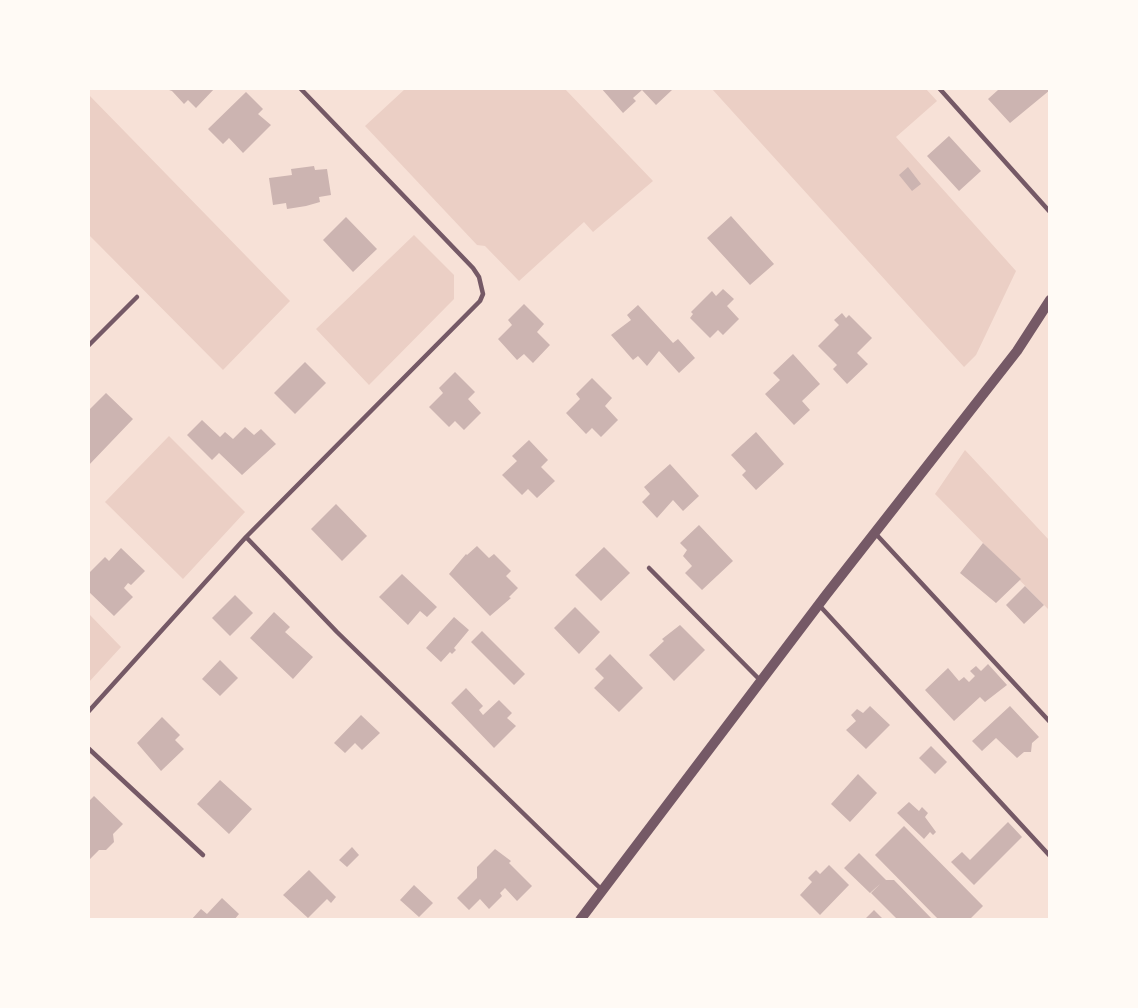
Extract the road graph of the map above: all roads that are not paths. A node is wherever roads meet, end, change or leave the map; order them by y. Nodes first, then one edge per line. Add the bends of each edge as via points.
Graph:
1 (300, 88) edge
2 (939, 88) edge
3 (1050, 212) edge
4 (137, 297) dead end
5 (1050, 300) edge
6 (88, 346) edge
7 (875, 533) junction
8 (246, 537) junction
9 (649, 568) dead end
10 (819, 605) junction
11 (762, 682) junction
12 (88, 712) edge
13 (1050, 722) edge
14 (88, 747) edge
15 (203, 855) dead end
16 (1050, 856) edge
17 (602, 891) junction
18 (580, 920) edge

1 - 8 lane via 473,268 483,294
2 - 3 lane
4 - 6 lane
5 - 7 street via 1017,351
7 - 10 street
7 - 13 lane
8 - 12 lane
8 - 17 lane via 337,632
9 - 11 lane
10 - 11 street
10 - 16 lane
11 - 17 street
14 - 15 lane
17 - 18 street

